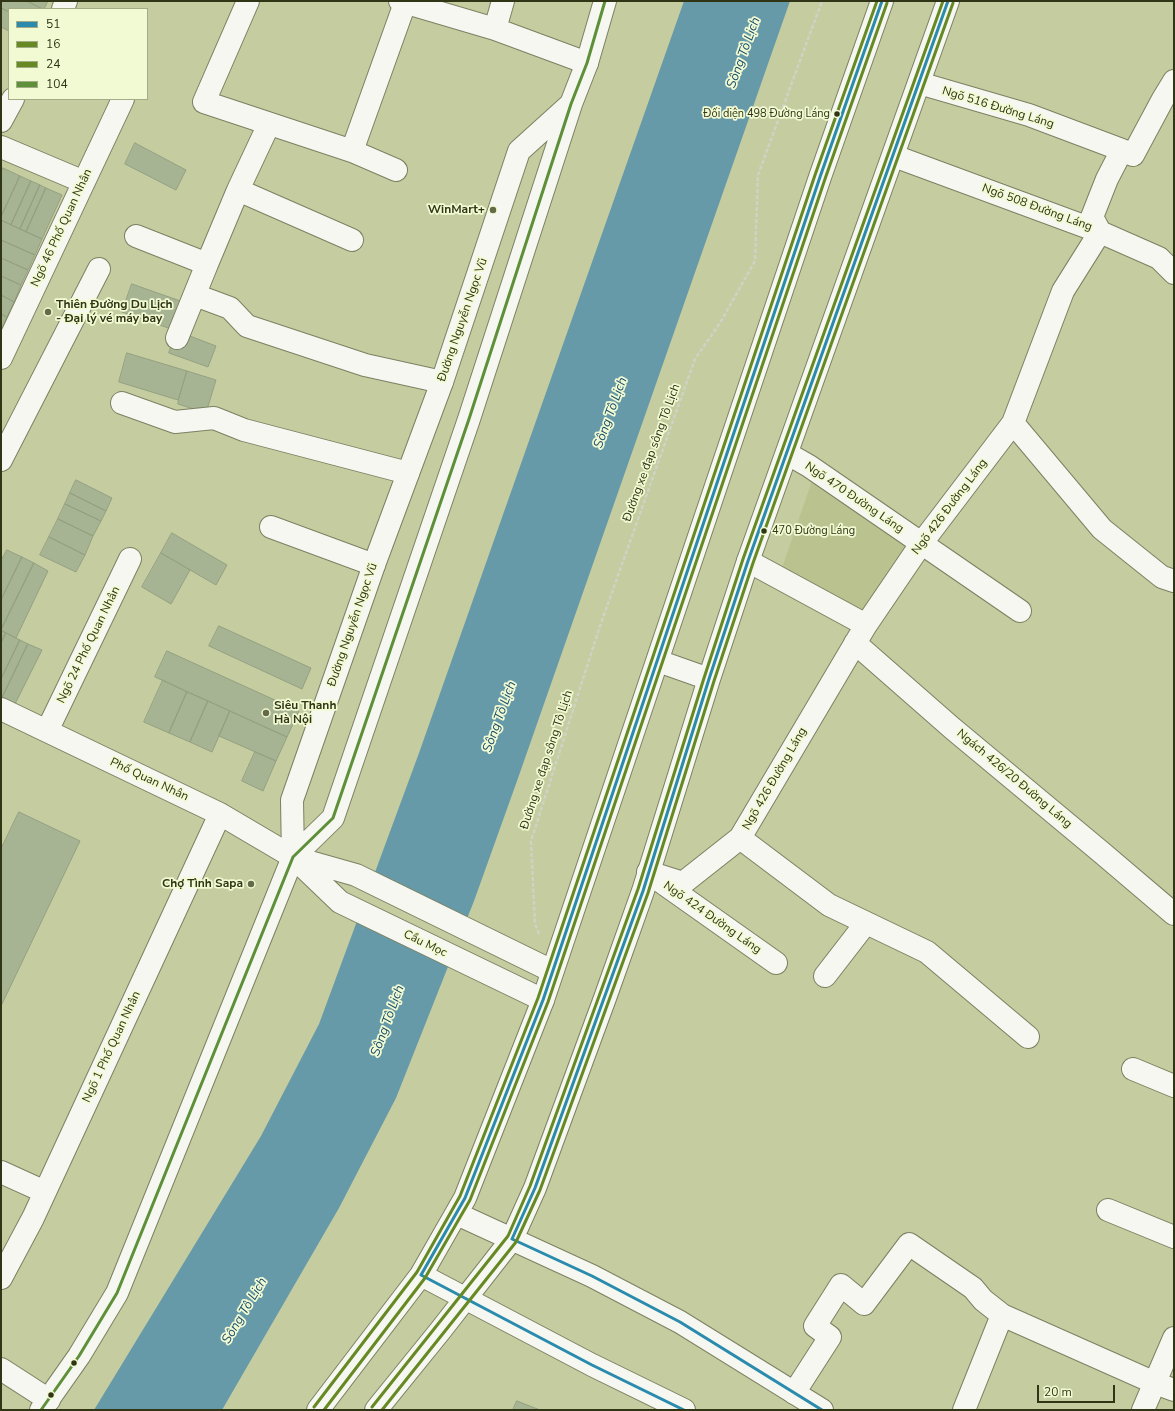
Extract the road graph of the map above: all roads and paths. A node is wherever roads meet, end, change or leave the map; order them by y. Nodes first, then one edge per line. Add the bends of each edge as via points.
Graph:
1 (248, 1) edge
2 (503, 1) edge
3 (606, 1) edge
4 (822, 1) edge
5 (882, 1) edge
6 (948, 1) edge
7 (403, 2) edge
8 (495, 29) junction
9 (587, 63) junction
10 (1174, 81) edge
11 (919, 83) junction
12 (12, 100) edge
13 (123, 100) edge
14 (571, 104) junction
15 (1, 121) edge
16 (269, 124) junction
17 (1, 147) edge
18 (1122, 150) junction
19 (352, 151) junction
20 (894, 156) junction
21 (396, 170) dead end
22 (84, 182) junction
23 (238, 190) junction
24 (1100, 232) junction
25 (136, 236) dead end
26 (352, 240) dead end
27 (207, 264) junction
28 (99, 269) dead end
29 (1174, 273) edge
30 (195, 295) junction
31 (177, 338) dead end
32 (1, 358) edge
33 (442, 382) junction
34 (122, 403) dead end
35 (1013, 423) junction
36 (788, 454) junction
37 (1, 460) edge
38 (408, 473) junction
39 (270, 527) dead end
40 (922, 544) junction
41 (130, 559) dead end
42 (748, 561) junction
43 (374, 565) junction
44 (1174, 581) edge
45 (1020, 611) dead end
46 (861, 634) junction
47 (658, 661) junction
48 (709, 679) junction
49 (1, 709) edge
50 (47, 731) junction
51 (220, 814) junction
52 (740, 838) junction
53 (293, 857) junction
54 (648, 872) junction
55 (340, 902) joint
56 (1174, 914) edge
57 (866, 923) junction
58 (536, 924) dead end
59 (776, 963) dead end
60 (552, 971) junction
61 (825, 976) dead end
62 (543, 1000) junction
63 (1028, 1037) dead end
64 (1133, 1069) dead end
65 (1174, 1086) edge
66 (1, 1172) edge
67 (45, 1192) junction
68 (1108, 1210) dead end
69 (457, 1214) junction
70 (1174, 1237) edge
71 (512, 1239) junction
72 (421, 1275) junction
73 (1, 1278) edge
74 (465, 1299) junction
75 (1002, 1315) junction
76 (1174, 1338) edge
77 (1, 1369) edge
78 (1165, 1387) edge
79 (794, 1393) junction
80 (45, 1405) edge
81 (318, 1410) edge
82 (376, 1410) edge
83 (684, 1410) edge
84 (822, 1410) edge
85 (964, 1410) edge
86 (1143, 1410) edge

1 - 16 main road via 204,102
2 - 8 main road
3 - 9 main road, Đường Nguyễn Ngọc Vũ
4 - 58 path, Đường xe đạp sông Tô Lịch via 758,175 756,261 720,323 695,359 600,626 531,841
5 - 47 main road via 820,176
6 - 11 main road
7 - 8 main road
7 - 19 main road
8 - 9 main road
9 - 14 main road, Đường Nguyễn Ngọc Vũ
10 - 18 main road via 1133,154
11 - 18 main road, Ngõ 516 Đường Láng via 1029,115
11 - 20 main road
12 - 15 main road
13 - 22 main road, Ngõ 46 Phố Quan Nhân
14 - 33 main road, Đường Nguyễn Ngọc Vũ via 519,150
14 - 53 main road, Đường Nguyễn Ngọc Vũ via 469,419 333,818
16 - 19 main road
16 - 23 main road
17 - 22 main road
18 - 24 main road via 1092,217
19 - 21 main road
20 - 24 main road, Ngõ 508 Đường Láng
20 - 36 main road
22 - 32 main road, Ngõ 46 Phố Quan Nhân
23 - 26 main road
23 - 27 main road
24 - 29 main road, Ngõ 508 Đường Láng via 1159,258
24 - 35 main road, Ngõ 426 Đường Láng via 1063,291
25 - 27 main road
27 - 30 main road
28 - 37 main road
30 - 31 main road
30 - 33 main road via 230,308 247,326 365,365
33 - 38 main road, Đường Nguyễn Ngọc Vũ
34 - 38 main road via 175,422 214,418 244,430
35 - 40 main road, Ngõ 426 Đường Láng
35 - 44 main road via 1102,529 1162,577
36 - 40 main road, Ngõ 470 Đường Láng
36 - 42 main road
38 - 43 main road, Đường Nguyễn Ngọc Vũ
39 - 43 main road
40 - 45 main road, Ngõ 470 Đường Láng
40 - 46 main road, Ngõ 426 Đường Láng
41 - 50 main road, Ngõ 24 Phố Quan Nhân
42 - 46 main road, Ngách 426/20 Đường Láng
42 - 48 main road
43 - 53 main road, Đường Nguyễn Ngọc Vũ via 292,800
46 - 52 main road, Ngõ 426 Đường Láng
46 - 56 main road, Ngách 426/20 Đường Láng via 952,728
47 - 48 main road
47 - 60 main road
48 - 54 main road
49 - 50 main road, Phố Quan Nhân
50 - 51 main road, Phố Quan Nhân
51 - 53 main road, Phố Quan Nhân
51 - 67 main road, Ngõ 1 Phố Quan Nhân
52 - 54 main road, Ngõ 426 Đường Láng via 683,883
52 - 57 main road via 829,905
53 - 55 main road, Phố Quan Nhân
53 - 60 main road, Phố Quan Nhân via 356,875
53 - 80 main road via 116,1293 79,1356
54 - 59 main road, Ngõ 424 Đường Láng
54 - 71 main road via 605,998 540,1173
55 - 62 main road, Cầu Mọc
57 - 61 main road
57 - 63 main road via 927,952
60 - 62 main road
62 - 69 main road
64 - 65 main road
66 - 67 main road
67 - 73 main road, Ngõ 1 Phố Quan Nhân
68 - 70 main road
69 - 71 main road
69 - 72 main road
71 - 74 main road
71 - 79 main road via 592,1276 680,1322
72 - 74 main road
72 - 81 main road
74 - 82 main road
74 - 83 main road
75 - 78 main road
75 - 79 main road via 973,1288 909,1244 864,1304 841,1285 815,1326 830,1337
75 - 85 main road
76 - 78 main road
77 - 80 main road
78 - 86 main road
79 - 84 main road

